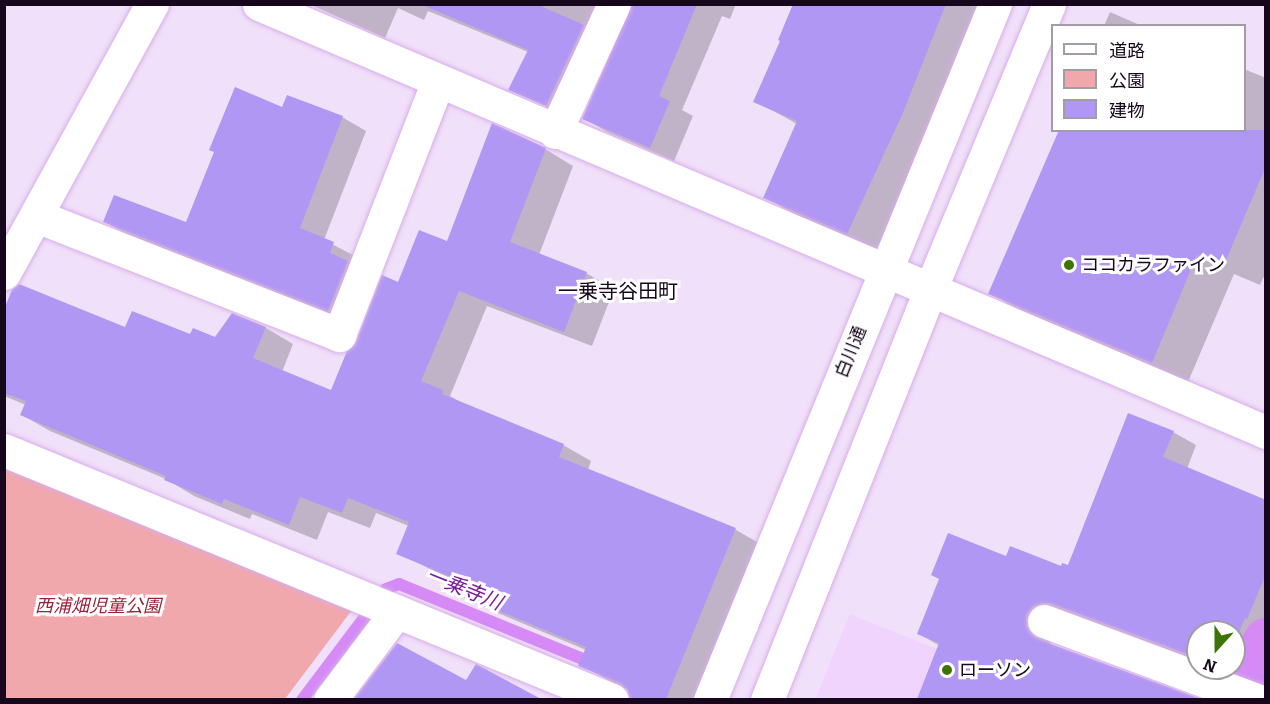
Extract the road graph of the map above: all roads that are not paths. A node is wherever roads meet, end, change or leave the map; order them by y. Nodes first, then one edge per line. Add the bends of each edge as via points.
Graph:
1 (152, 4) edge
2 (259, 4) edge
3 (614, 4) edge
4 (995, 4) edge
5 (1049, 4) edge
6 (438, 81) junction
7 (555, 132) junction
8 (36, 216) junction
9 (884, 271) junction
10 (4, 273) edge
11 (930, 290) junction
12 (1266, 432) edge
13 (4, 450) edge
14 (397, 611) junction
15 (1044, 621) dead end
16 (1266, 695) edge
17 (330, 699) edge
18 (612, 699) edge
19 (710, 699) edge
20 (767, 699) edge
21 (1256, 699) edge
22 (1263, 699) edge

1 - 8 street
2 - 6 street
3 - 7 street
4 - 9 street, 白川通
5 - 11 street
6 - 7 street
6 - 8 street via 339,335
7 - 9 street
8 - 10 street
9 - 11 street
9 - 19 street, 白川通
11 - 12 street
11 - 20 street
13 - 14 street
14 - 17 street
14 - 18 street
15 - 21 street
16 - 22 street

